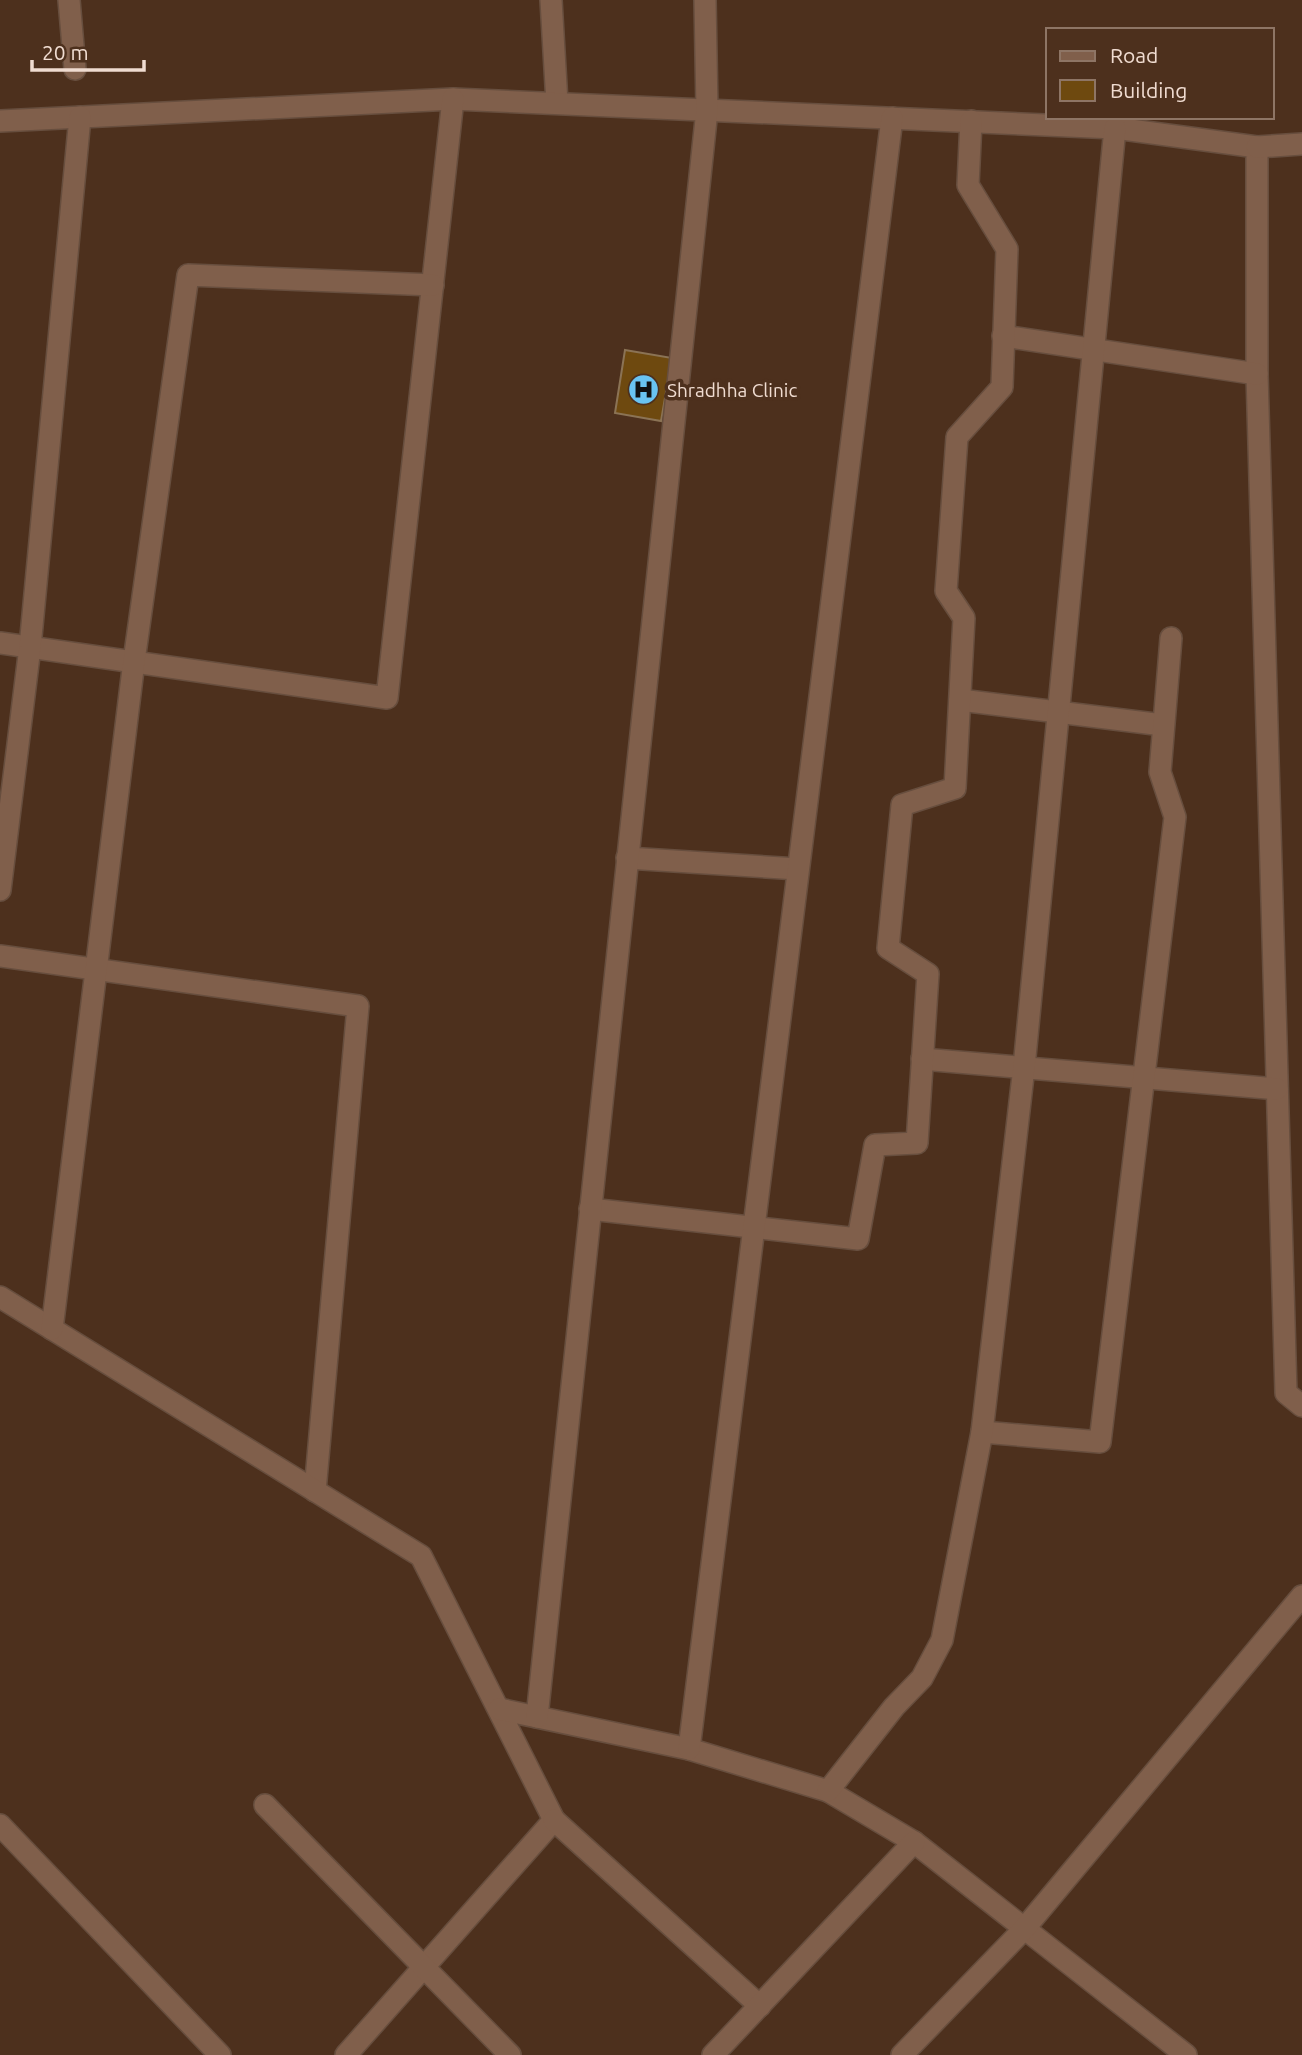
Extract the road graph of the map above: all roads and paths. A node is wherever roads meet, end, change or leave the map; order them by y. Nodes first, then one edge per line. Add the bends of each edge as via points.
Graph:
1 (69, 0) edge
2 (551, 0) edge
3 (705, 0) edge
4 (75, 69) dead end
5 (453, 99) junction
6 (557, 103) junction
7 (707, 110) junction
8 (80, 117) junction
9 (891, 118) junction
10 (0, 121) edge
11 (971, 121) junction
12 (1115, 128) junction
13 (1302, 144) edge
14 (1257, 147) junction
15 (433, 285) junction
16 (1003, 336) junction
17 (1094, 349) junction
18 (1257, 374) junction
19 (1171, 638) dead end
20 (0, 643) edge
21 (30, 647) junction
22 (134, 662) junction
23 (960, 700) junction
24 (1058, 712) junction
25 (1163, 725) junction
26 (627, 858) junction
27 (798, 869) junction
28 (0, 890) edge
29 (0, 956) edge
30 (96, 971) junction
31 (922, 1059) junction
32 (1024, 1068) junction
33 (1144, 1077) junction
34 (1277, 1088) junction
35 (590, 1209) junction
36 (754, 1227) junction
37 (0, 1297) edge
38 (52, 1329) junction
39 (1302, 1406) edge
40 (982, 1432) junction
41 (316, 1491) junction
42 (1302, 1596) edge
43 (499, 1709) junction
44 (537, 1717) junction
45 (689, 1749) junction
46 (828, 1791) junction
47 (265, 1805) dead end
48 (554, 1820) junction
49 (0, 1825) edge
50 (914, 1842) junction
51 (1024, 1929) junction
52 (424, 1967) junction
53 (760, 2006) junction
54 (220, 2055) edge
55 (346, 2055) edge
56 (510, 2055) edge
57 (713, 2055) edge
58 (902, 2055) edge
59 (1186, 2055) edge

1 - 4 street
2 - 6 street
3 - 7 street
5 - 6 street
5 - 8 street
5 - 15 street
6 - 7 street
7 - 9 street
7 - 26 street
8 - 10 street
8 - 21 street
9 - 11 street
9 - 27 street
11 - 12 street
11 - 16 street via 968,185 1007,249
12 - 14 street
12 - 17 street
13 - 14 street
14 - 18 street
15 - 22 street via 188,275
15 - 22 street via 387,698
16 - 17 street
16 - 23 street via 1002,387 957,437 946,591 964,618
17 - 18 street
17 - 24 street
18 - 34 street
19 - 25 street
20 - 21 street
21 - 22 street
21 - 28 street
22 - 30 street
23 - 24 street
23 - 31 street via 955,788 902,805 900,818 888,948 928,974
24 - 25 street
24 - 32 street
25 - 33 street via 1160,772 1175,817
26 - 27 street
26 - 35 street
27 - 36 street
29 - 30 street
30 - 38 street
30 - 41 street via 358,1006
31 - 32 street
31 - 36 street via 917,1143 875,1146 858,1239
32 - 33 street
32 - 40 street
33 - 34 street
33 - 40 street via 1100,1442
34 - 39 street via 1286,1393
35 - 36 street
35 - 44 street
36 - 45 street
37 - 38 street
38 - 41 street
40 - 46 street via 942,1640 922,1678
41 - 43 street via 421,1556
42 - 51 street
43 - 44 street
43 - 48 street
44 - 45 street
45 - 46 street
46 - 50 street
47 - 52 street
48 - 52 street
48 - 53 street
49 - 54 street
50 - 51 street
50 - 53 street
51 - 58 street
51 - 59 street
52 - 55 street
52 - 56 street
53 - 57 street

